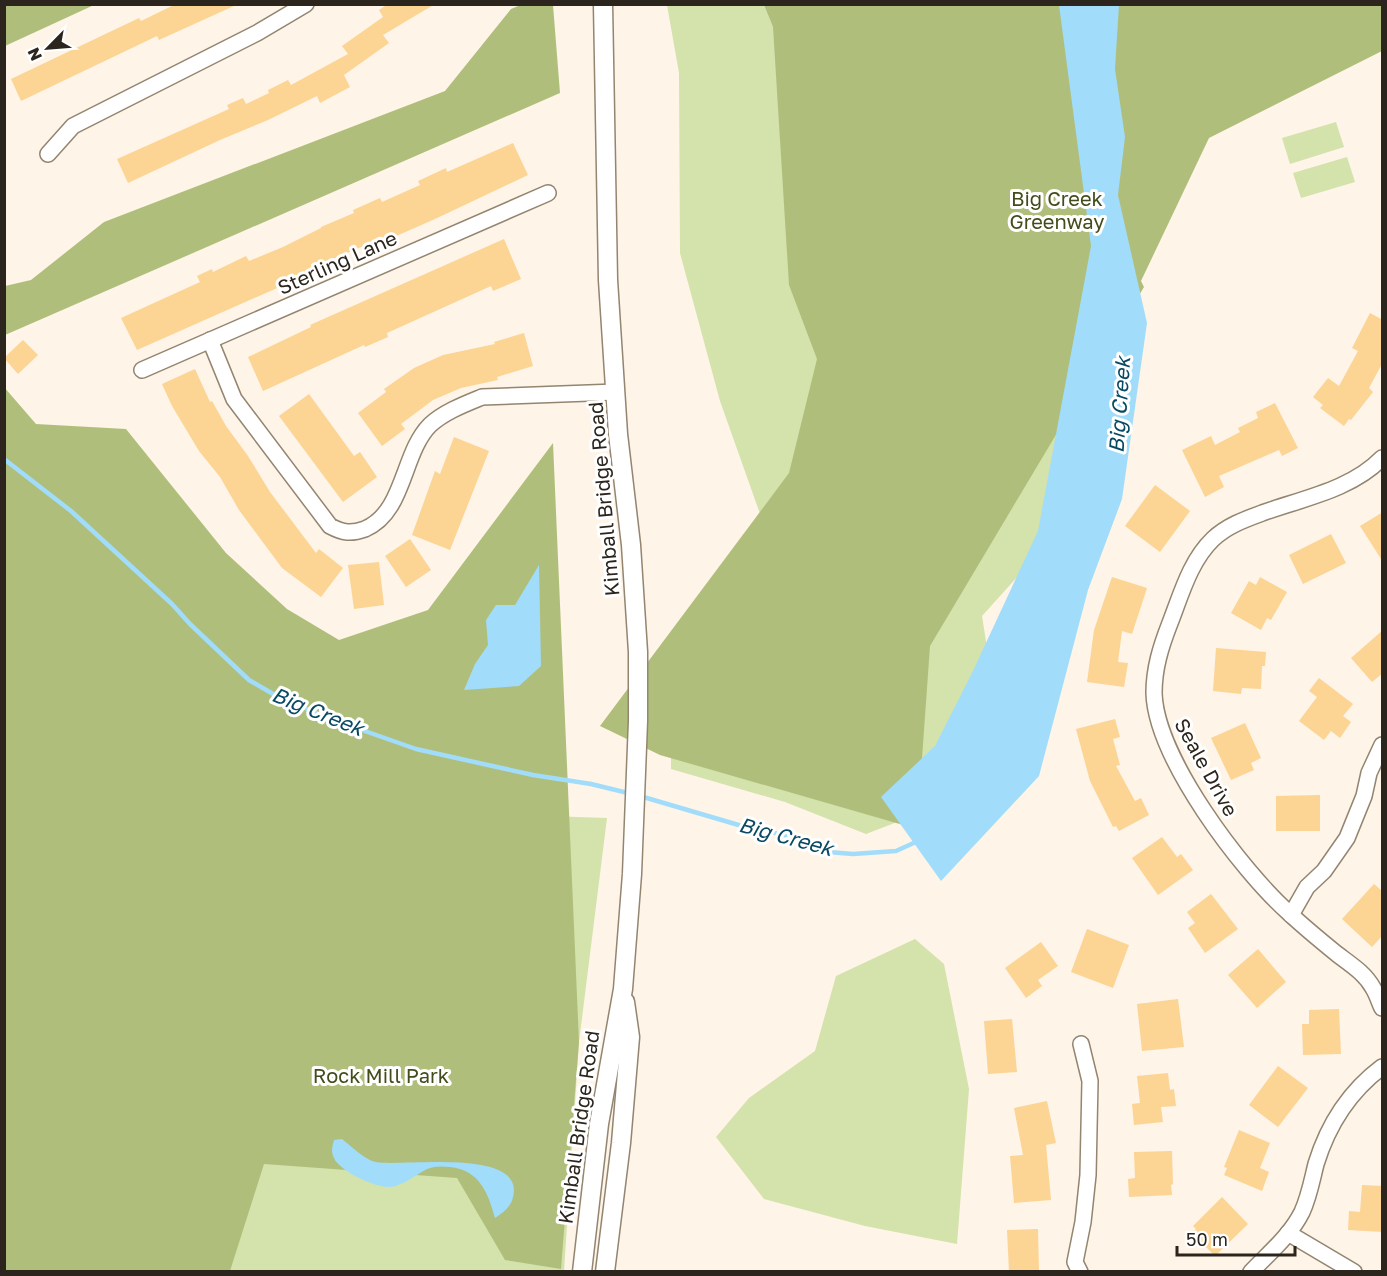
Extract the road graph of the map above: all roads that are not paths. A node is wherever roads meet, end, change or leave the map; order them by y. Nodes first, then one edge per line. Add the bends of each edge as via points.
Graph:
1 (306, 4) edge
2 (603, 4) edge
3 (48, 154) dead end
4 (548, 193) dead end
5 (210, 340) junction
6 (142, 370) dead end
7 (616, 392) junction
8 (1383, 458) edge
9 (1383, 745) edge
10 (1291, 915) junction
11 (623, 989) junction
12 (1383, 1008) edge
13 (1081, 1044) dead end
14 (1383, 1067) edge
15 (1288, 1233) junction
16 (582, 1272) edge
17 (605, 1272) edge
18 (1080, 1272) edge
19 (1251, 1272) edge
20 (1354, 1272) edge

1 - 3 street via 73,126
2 - 7 street, Kimball Bridge Road via 608,280
4 - 5 street, Sterling Lane
5 - 6 street, Sterling Lane
5 - 7 street via 234,399 330,526 342,532 361,530 382,517 430,425 465,404 482,397
7 - 11 street, Kimball Bridge Road via 638,652 632,874
8 - 10 street, Seale Drive via 1351,482 1232,525 1213,539 1187,579 1155,670 1154,694 1164,741 1211,823 1273,899
9 - 10 street via 1347,838 1324,871 1307,887
10 - 12 street, Seale Drive via 1357,969 1372,986
11 - 16 street, Kimball Bridge Road via 599,1124
11 - 17 street, Kimball Bridge Road via 630,1037
13 - 18 street via 1090,1082 1088,1175 1075,1262
14 - 15 street via 1362,1084 1333,1122 1310,1191
15 - 19 street
15 - 20 street

